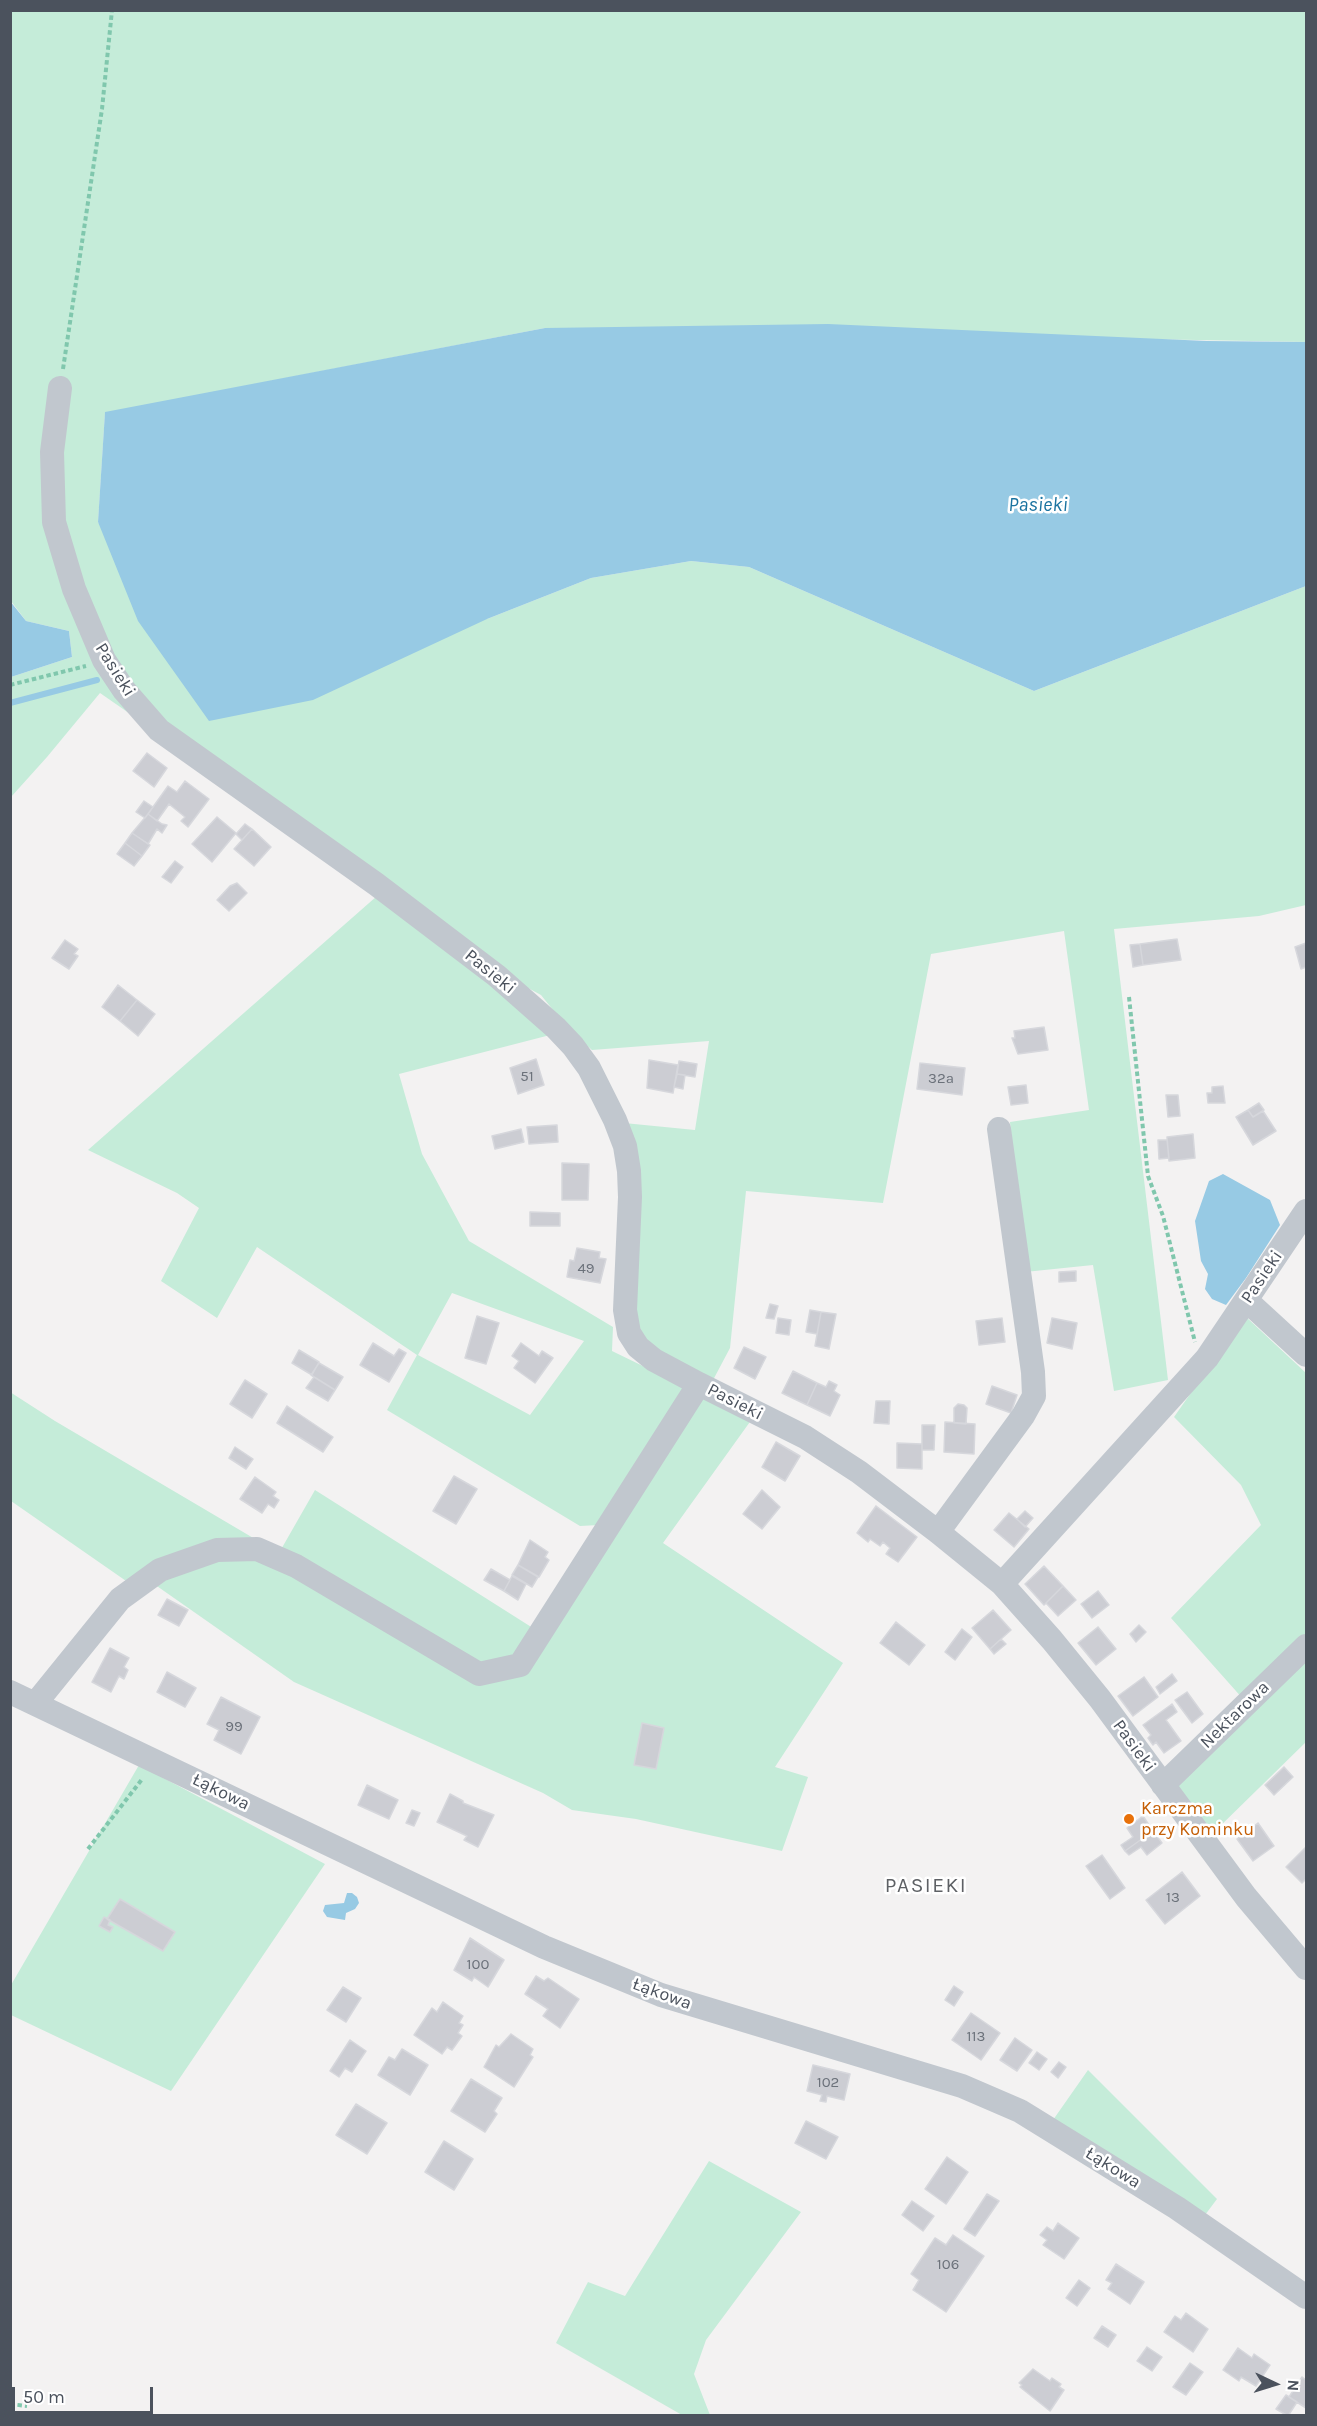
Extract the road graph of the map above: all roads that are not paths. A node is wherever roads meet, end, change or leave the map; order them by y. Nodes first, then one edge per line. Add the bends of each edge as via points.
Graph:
1 (60, 388) road end
2 (999, 1129) dead end
3 (1306, 1211) edge
4 (1246, 1300) junction
5 (1306, 1355) edge
6 (699, 1384) junction
7 (938, 1532) junction
8 (1002, 1584) junction
9 (1306, 1646) edge
10 (10, 1692) edge
11 (35, 1704) junction
12 (1163, 1785) junction
13 (1306, 1968) edge
14 (1306, 2297) edge

1 - 6 street, Pasieki via 52,452 54,522 74,590 104,660 159,730 376,884 497,976 573,1046 589,1068 625,1146 630,1197 625,1310 629,1333 654,1360
2 - 7 street via 1034,1396
3 - 4 street, Pasieki
4 - 5 street
4 - 8 street, Pasieki via 1203,1362
6 - 7 street, Pasieki via 805,1437
6 - 11 street via 520,1665 479,1674 296,1566 257,1549 218,1550 160,1570 120,1599
7 - 8 street, Pasieki
8 - 12 street, Pasieki via 1093,1690
9 - 12 street, Nektarowa
10 - 11 street, Łąkowa
11 - 14 street, Łąkowa via 523,1937 661,1995 962,2086 1020,2111 1178,2208
12 - 13 street, Pasieki via 1246,1897

